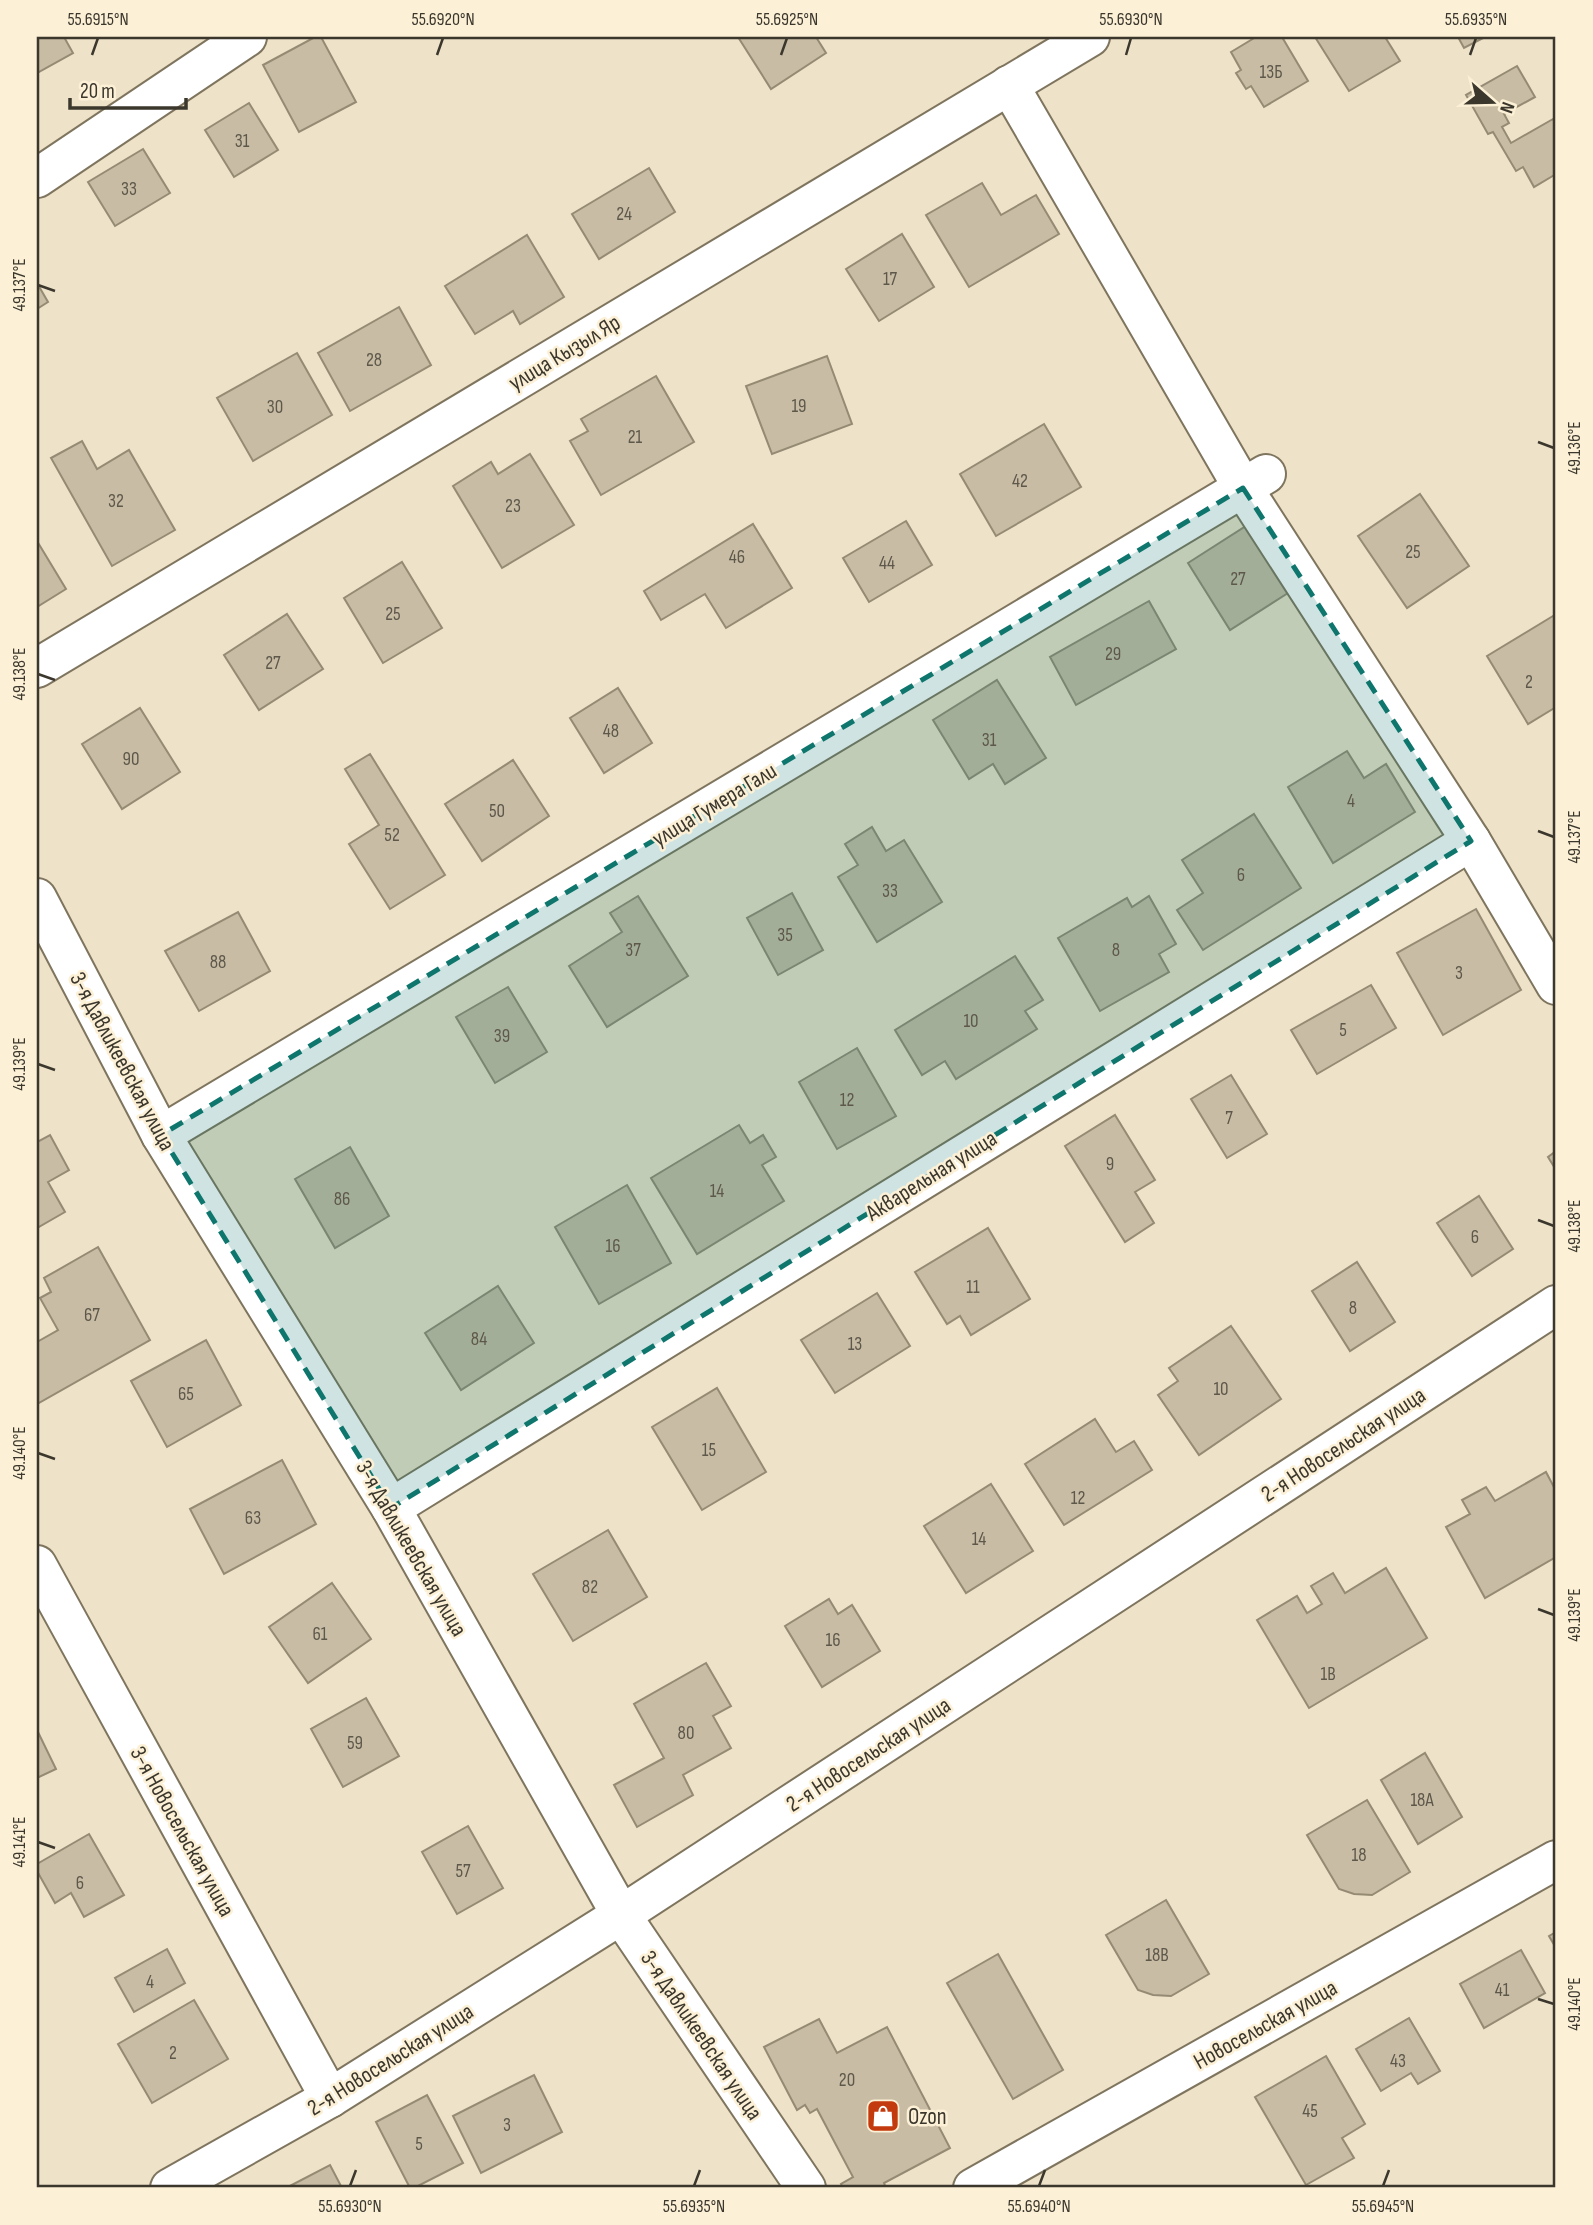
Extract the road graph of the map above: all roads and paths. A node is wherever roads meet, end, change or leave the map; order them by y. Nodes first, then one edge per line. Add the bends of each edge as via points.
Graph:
1 (247, 37) edge
2 (1090, 37) edge
3 (1009, 85) junction
4 (37, 178) edge
5 (1255, 481) junction
6 (37, 668) edge
7 (1471, 841) junction
8 (37, 898) edge
9 (1556, 985) edge
10 (161, 1135) junction
11 (1556, 1305) edge
12 (391, 1508) junction
13 (37, 1565) edge
14 (1556, 1860) edge
15 (621, 1915) junction
16 (330, 2098) junction
17 (170, 2188) edge
18 (806, 2188) edge
19 (974, 2188) edge

1 - 4 street
2 - 3 street, улица Кызыл Яр
3 - 5 street
3 - 6 street, улица Кызыл Яр
5 - 7 street
5 - 10 street, улица Гумера Гали
7 - 9 street
7 - 12 street, Акварельная улица
8 - 10 street, 3-я Давликеевская улица
10 - 12 street, 3-я Давликеевская улица
11 - 15 street, 2-я Новосельская улица
12 - 15 street, 3-я Давликеевская улица
13 - 16 street, 3-я Новосельская улица
14 - 19 street, Новосельская улица
15 - 16 street, 2-я Новосельская улица
15 - 18 street, 3-я Давликеевская улица
16 - 17 street, 2-я Новосельская улица

